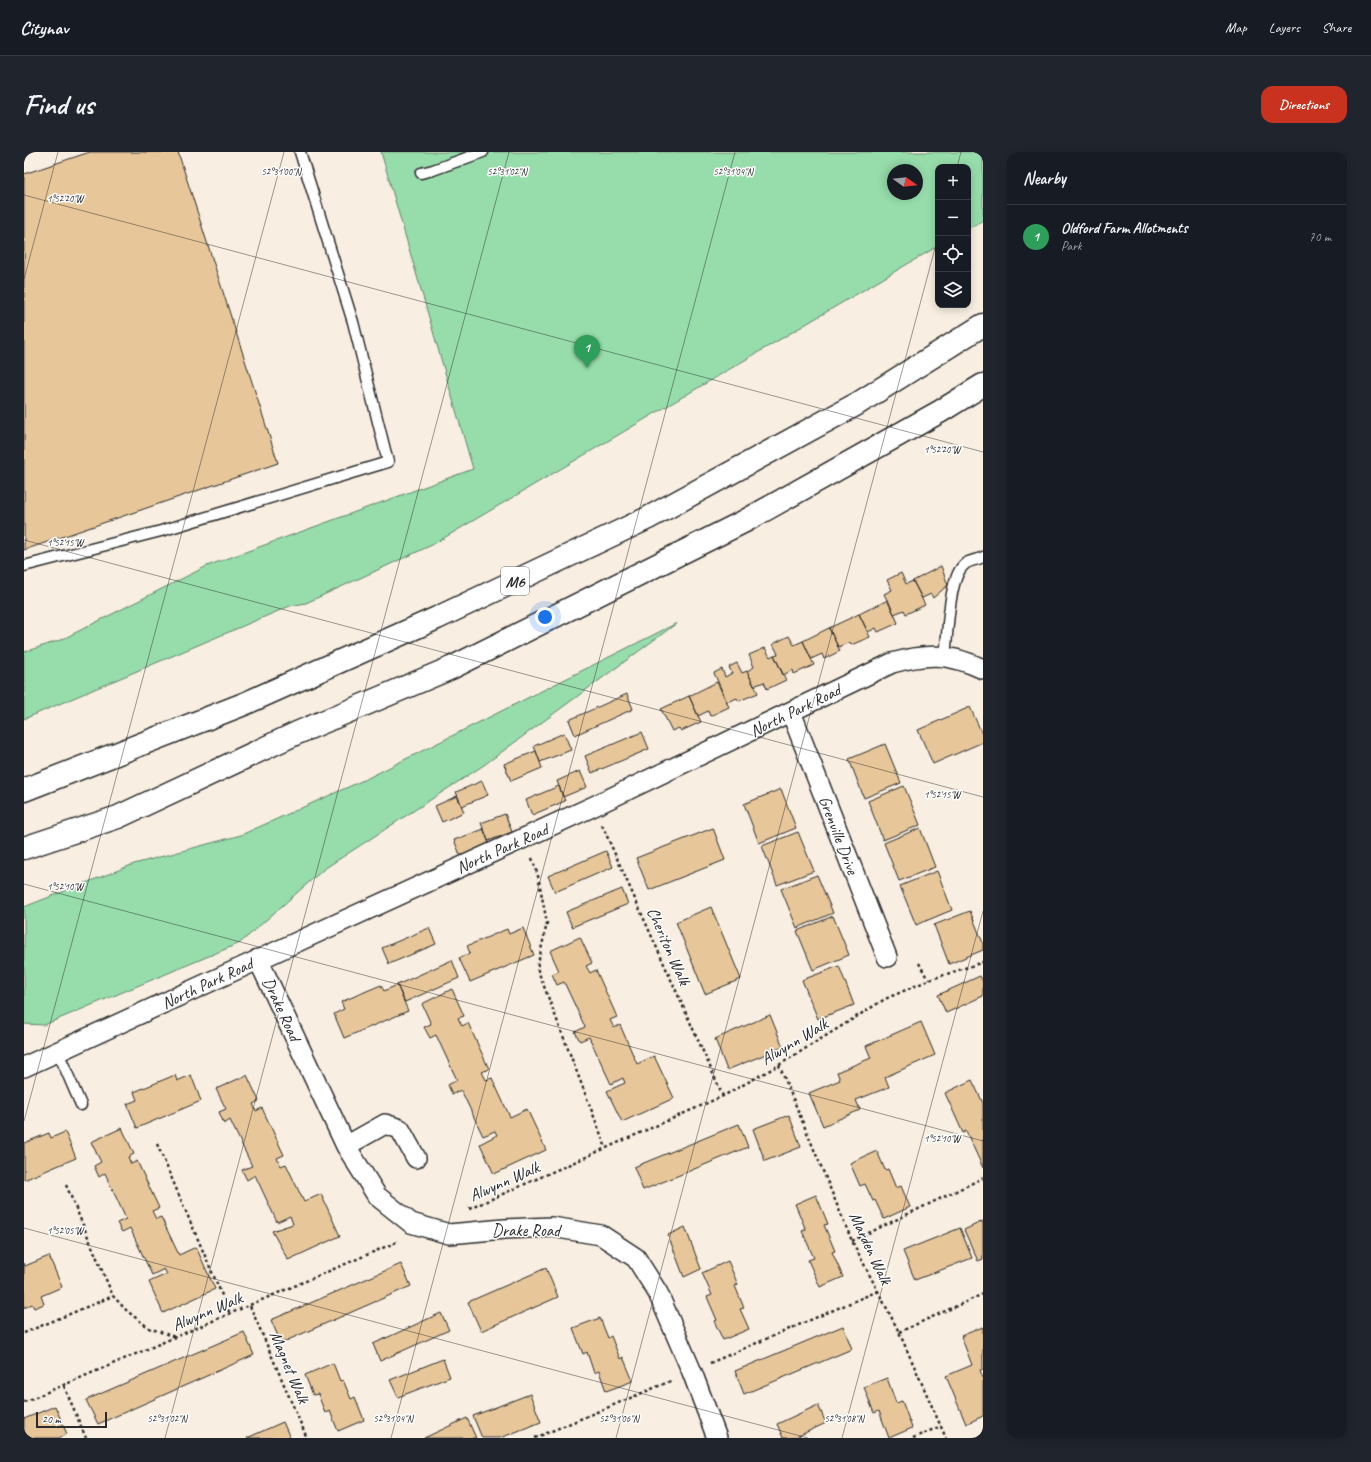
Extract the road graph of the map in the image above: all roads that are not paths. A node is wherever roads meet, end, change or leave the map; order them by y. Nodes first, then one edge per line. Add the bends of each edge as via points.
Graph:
1 (300, 152) edge
2 (483, 152) edge
3 (420, 173) dead end
4 (983, 325) edge
5 (983, 385) edge
6 (983, 557) edge
7 (24, 566) edge
8 (945, 656) junction
9 (983, 669) edge
10 (791, 712) junction
11 (24, 790) edge
12 (24, 848) edge
13 (887, 957) dead end
14 (258, 959) junction
15 (58, 1052) junction
16 (24, 1067) edge
17 (81, 1105) dead end
18 (346, 1146) junction
19 (416, 1158) dead end
20 (717, 1438) edge

1 - 7 lane via 353,322 388,462 161,531
2 - 3 lane
4 - 11 highway, M6 via 857,404 648,518 437,618 244,704
5 - 12 highway via 745,521 451,668 297,733 118,817
6 - 8 lane via 966,563 957,574 952,588
8 - 9 street, North Park Road via 965,660
8 - 10 street, North Park Road via 936,654 912,657 892,663
10 - 13 street, Grenville Drive
10 - 14 street, North Park Road via 594,806
14 - 15 street, North Park Road
14 - 18 street, Drake Road
15 - 16 street, North Park Road
15 - 17 lane
18 - 19 street via 385,1124 400,1129
18 - 20 street, Drake Road via 377,1196 411,1223 449,1234 504,1228 552,1227 601,1235 636,1258 658,1294

